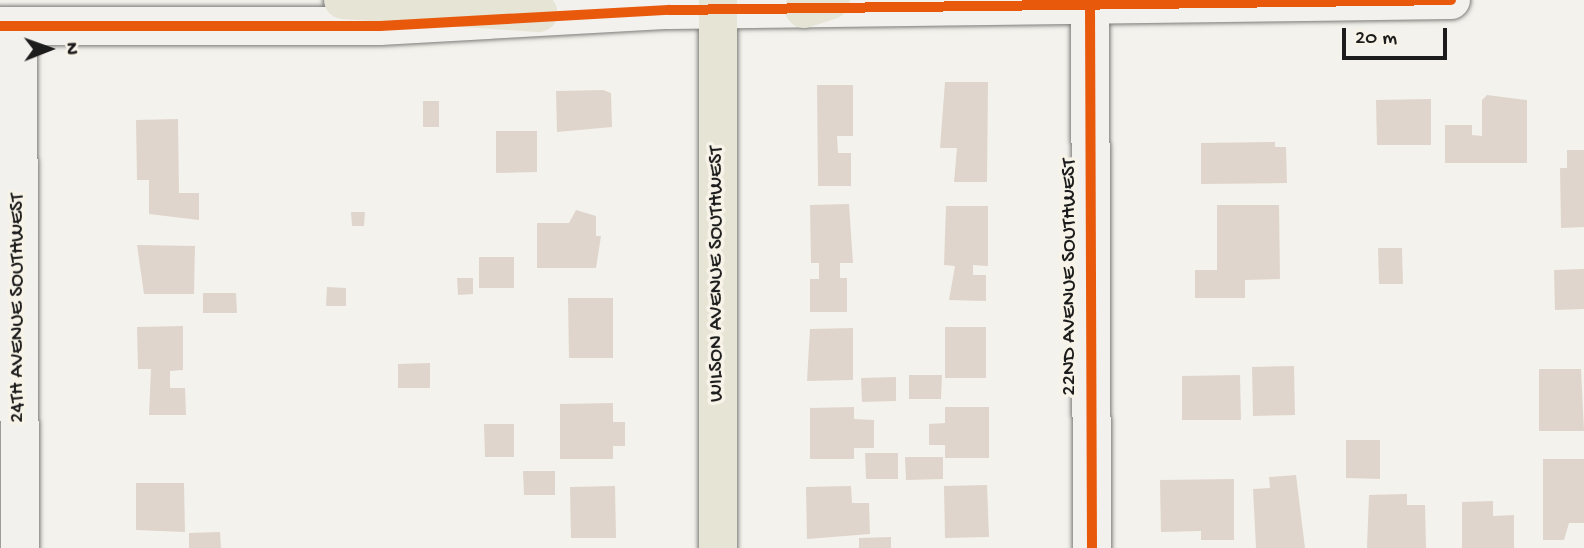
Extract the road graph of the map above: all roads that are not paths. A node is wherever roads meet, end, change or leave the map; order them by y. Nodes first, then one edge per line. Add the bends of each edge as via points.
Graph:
1 (342, 0) edge
2 (1451, 0) edge
3 (718, 5) edge
4 (818, 5) edge
5 (1090, 5) junction
6 (539, 13) junction
7 (9, 26) edge
8 (20, 548) edge
9 (718, 548) edge
10 (1092, 548) edge

1 - 6 main road
2 - 5 street
3 - 4 street
3 - 6 street
3 - 9 main road, WILSON AVENUE SOUTHWEST
4 - 5 street
5 - 10 street, 22ND AVENUE SOUTHWEST
6 - 7 street via 380,26
7 - 8 street, 24TH AVENUE SOUTHWEST

